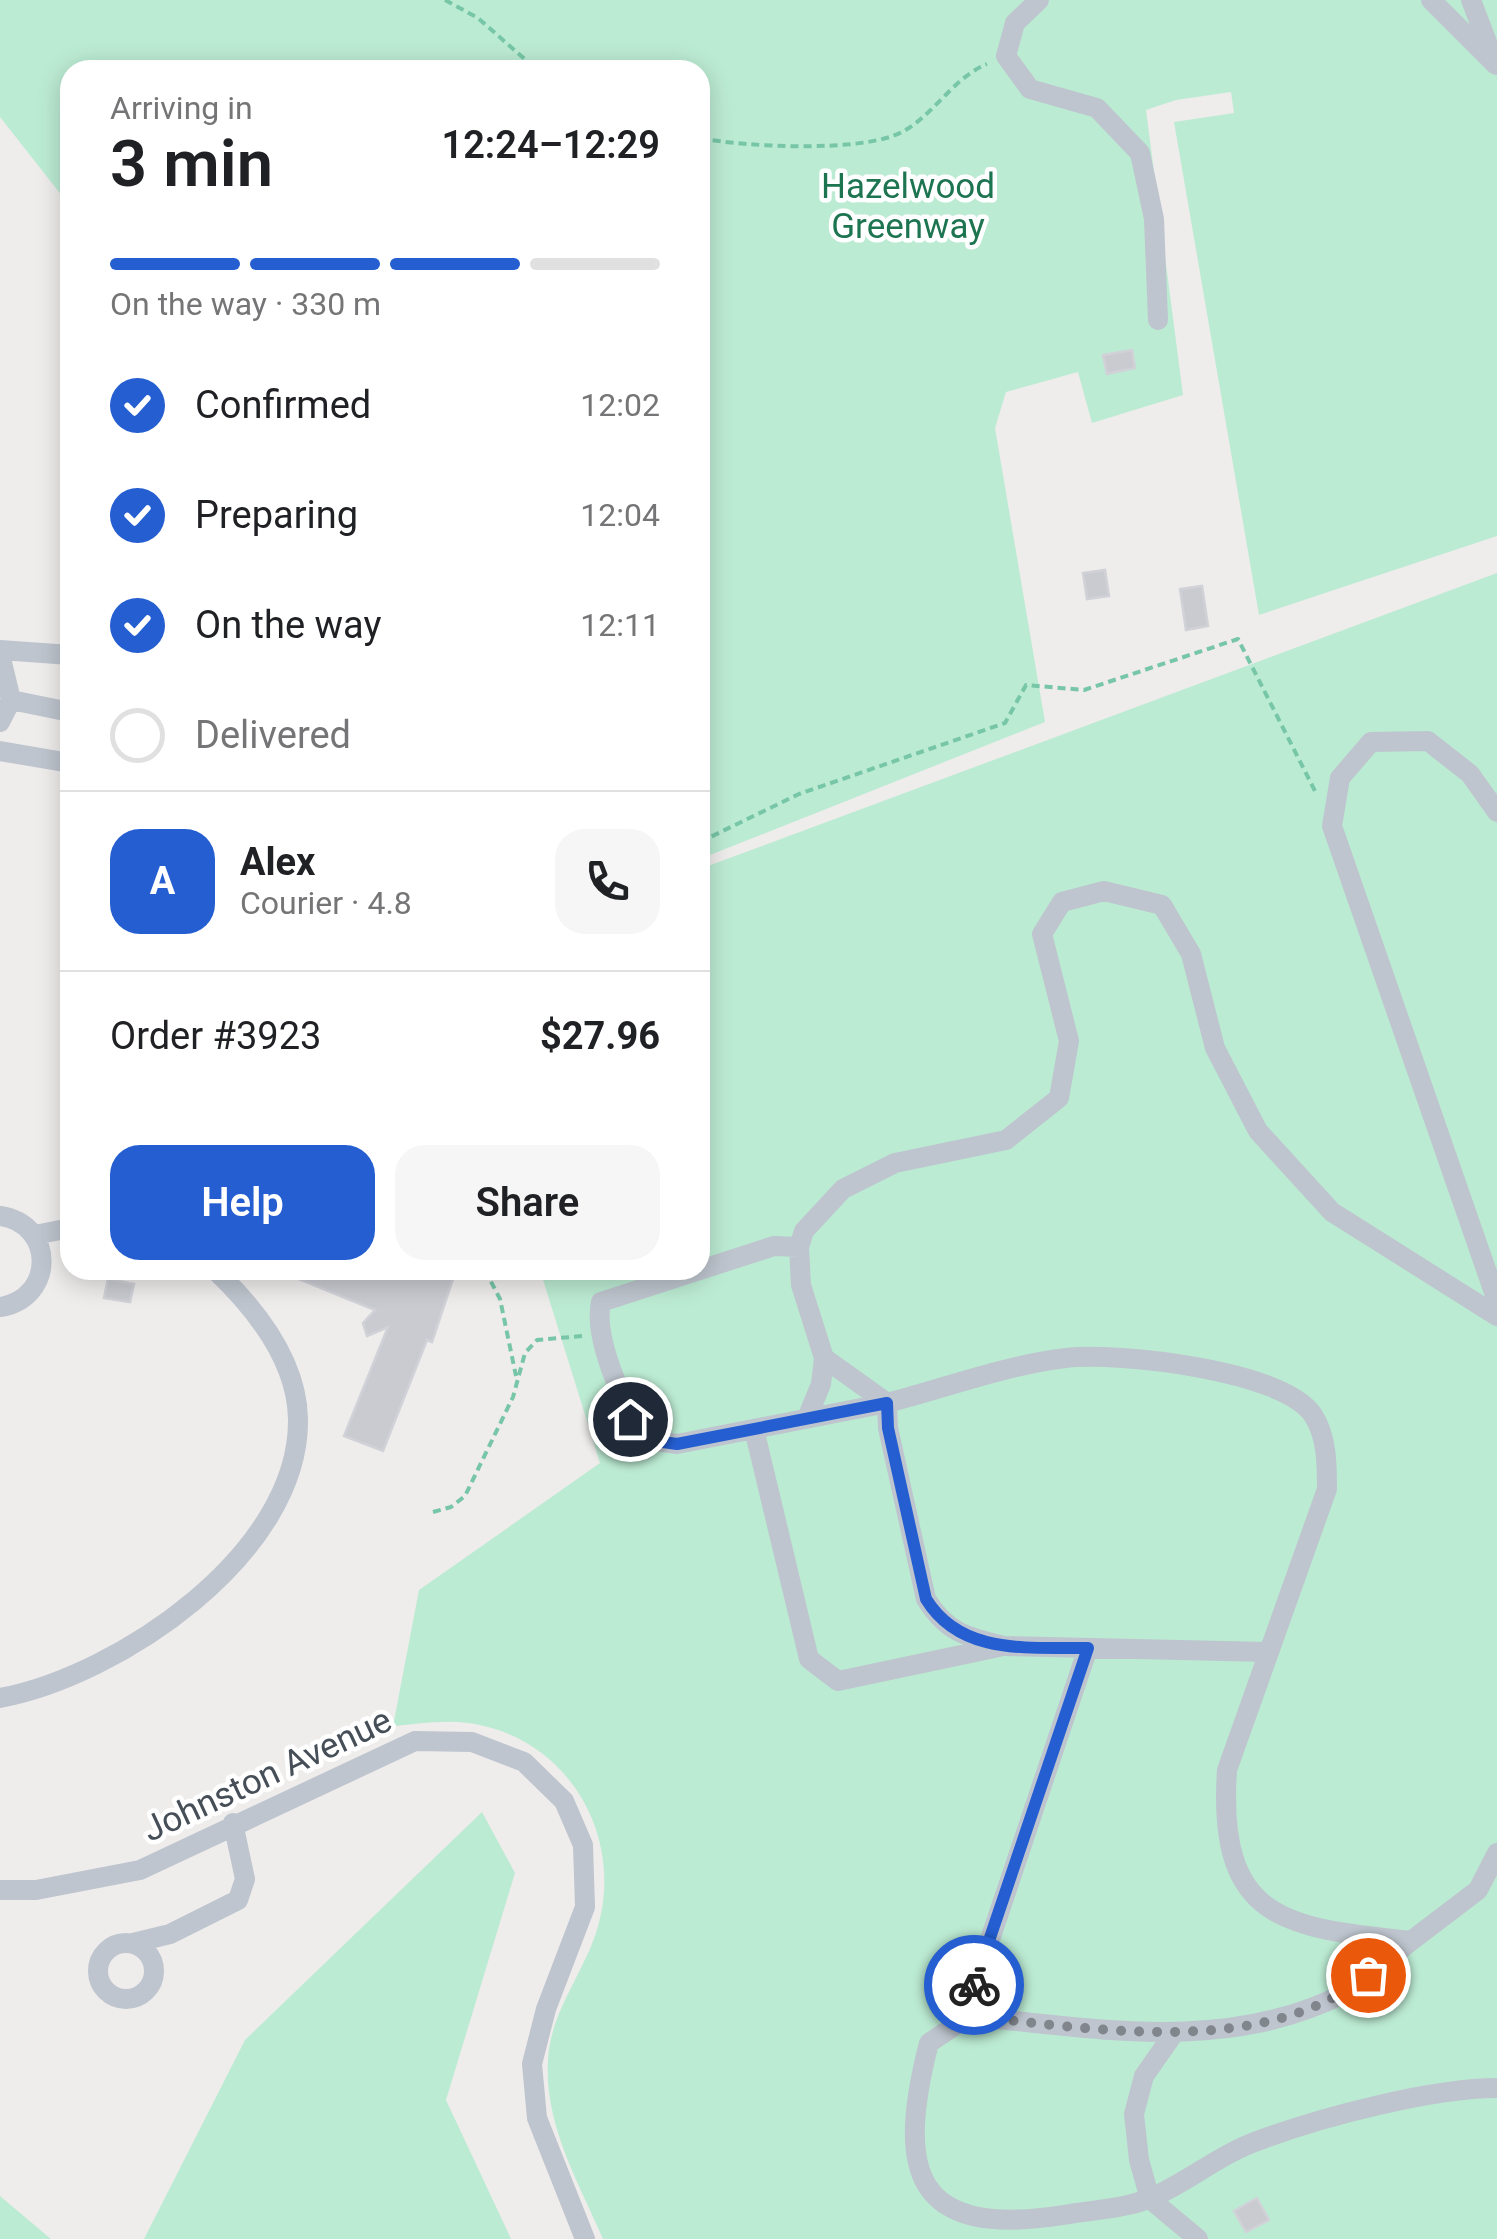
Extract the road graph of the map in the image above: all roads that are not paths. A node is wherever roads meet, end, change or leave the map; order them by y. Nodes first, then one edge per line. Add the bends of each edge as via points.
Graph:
1 (1039, 0) edge
2 (1430, 0) edge
3 (1471, 0) edge
4 (1496, 67) edge
5 (1158, 320) dead end
6 (0, 652) edge
7 (60, 655) edge
8 (11, 700) junction
9 (60, 710) edge
10 (0, 722) edge
11 (0, 751) edge
12 (60, 761) edge
13 (1497, 812) edge
14 (0, 1216) edge
15 (60, 1230) edge
16 (35, 1235) junction
17 (799, 1247) junction
18 (710, 1267) edge
19 (226, 1280) edge
20 (670, 1280) edge
21 (1497, 1301) edge
22 (0, 1307) edge
23 (1497, 1316) edge
24 (824, 1358) junction
25 (887, 1403) junction
26 (807, 1418) junction
27 (754, 1429) junction
28 (1004, 1646) junction
29 (1088, 1648) junction
30 (1267, 1652) junction
31 (0, 1698) edge
32 (233, 1824) junction
33 (1497, 1853) edge
34 (0, 1890) edge
35 (170, 1934) junction
36 (1410, 1941) junction
37 (133, 1944) junction
38 (152, 1962) junction
39 (962, 2020) junction
40 (1172, 2036) junction
41 (1497, 2088) edge
42 (1150, 2199) junction
43 (585, 2239) edge
44 (1198, 2239) edge

1 - 5 street via 1015,23 1006,56 1030,89 1097,108 1140,153 1154,220
2 - 4 street
3 - 4 street
6 - 7 street
6 - 8 street
8 - 9 street
8 - 10 street
11 - 12 street
13 - 21 street via 1470,774 1428,741 1371,742 1340,778 1332,826
14 - 16 street
15 - 16 street
16 - 22 street via 44,1265 40,1280 19,1303
17 - 18 street via 774,1246
17 - 23 street via 804,1231 844,1189 895,1163 1006,1140 1058,1098 1070,1040 1042,934 1062,902 1104,890 1162,905 1191,954 1214,1048 1258,1131 1332,1212
17 - 24 street via 802,1285
19 - 31 street via 256,1309 284,1364 298,1418 290,1474 267,1520 200,1598 38,1691
20 - 27 street via 602,1302 597,1320 630,1419 649,1440 677,1444
24 - 25 street
24 - 26 street
25 - 26 street
25 - 28 street via 926,1599 940,1622
25 - 30 street via 1065,1358 1140,1357 1280,1386 1312,1414 1327,1456 1327,1489
26 - 27 street
27 - 28 street via 809,1659 838,1681
28 - 29 street
29 - 30 street
29 - 39 street
30 - 36 street via 1227,1770 1224,1818 1238,1871 1259,1904 1314,1931
32 - 34 street, Johnston Avenue via 140,1870 36,1890
32 - 35 street via 245,1879 238,1900
32 - 43 street, Johnston Avenue via 415,1741 472,1742 524,1762 564,1801 584,1845 585,1908 532,2064 537,2118
33 - 36 street via 1478,1890
35 - 37 street
35 - 38 street
36 - 40 street via 1346,1992 1265,2021
37 - 38 street
37 - 38 street via 115,1945 102,1956 98,1974 106,1990 121,1998 140,1995 152,1981
39 - 40 street
39 - 42 street via 930,2044 916,2093 916,2154 928,2195 963,2218 1032,2221
40 - 42 street via 1144,2076 1134,2114
41 - 42 street via 1455,2088 1258,2140
42 - 44 street

